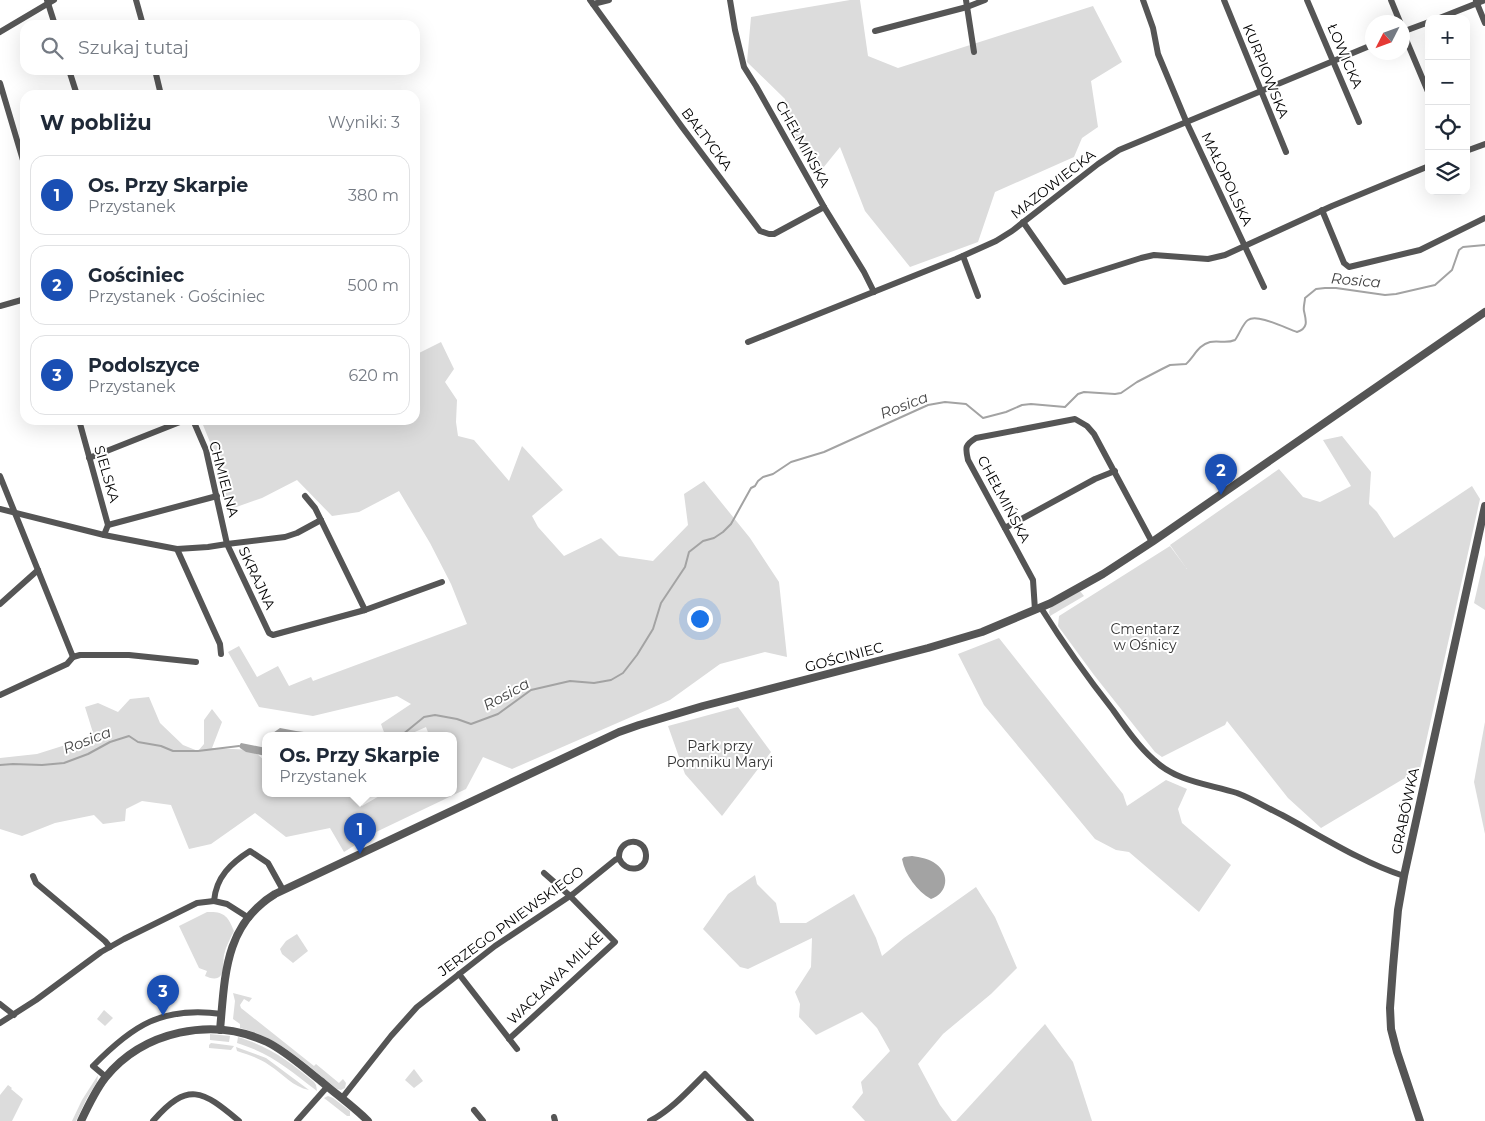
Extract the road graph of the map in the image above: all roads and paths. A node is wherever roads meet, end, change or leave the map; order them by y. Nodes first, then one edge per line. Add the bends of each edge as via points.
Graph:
1 (54, 0) edge
2 (136, 0) edge
3 (609, 0) edge
4 (730, 0) edge
5 (985, 0) edge
6 (1143, 0) edge
7 (1224, 0) edge
8 (1307, 0) edge
9 (1390, 0) edge
10 (1485, 0) edge
11 (47, 2) edge
12 (591, 2) edge
13 (1476, 2) edge
14 (967, 4) edge
15 (1397, 15) edge
16 (1446, 15) edge
17 (53, 20) edge
18 (142, 20) edge
19 (1425, 23) edge
20 (1485, 23) edge
21 (1410, 29) edge
22 (875, 31) dead end
23 (0, 32) edge
24 (1365, 48) edge
25 (1410, 48) edge
26 (974, 52) dead end
27 (1333, 61) junction
28 (71, 75) edge
29 (156, 75) edge
30 (0, 83) edge
31 (1425, 84) edge
32 (75, 90) edge
33 (160, 90) edge
34 (1260, 91) junction
35 (1186, 121) junction
36 (1359, 122) dead end
37 (1485, 144) edge
38 (20, 150) edge
39 (1469, 150) edge
40 (1286, 152) dead end
41 (1425, 168) edge
42 (824, 207) junction
43 (1322, 210) junction
44 (1485, 218) edge
45 (1023, 222) junction
46 (1245, 247) junction
47 (963, 256) junction
48 (1264, 287) dead end
49 (874, 292) junction
50 (978, 296) dead end
51 (20, 301) edge
52 (0, 306) edge
53 (1485, 312) edge
54 (748, 342) dead end
55 (80, 425) edge
56 (172, 425) edge
57 (195, 425) edge
58 (89, 458) junction
59 (1114, 471) junction
60 (0, 476) edge
61 (216, 496) junction
62 (305, 496) dead end
63 (1485, 506) edge
64 (0, 509) edge
65 (15, 512) junction
66 (321, 520) junction
67 (108, 525) junction
68 (1006, 528) junction
69 (104, 535) junction
70 (1152, 542) junction
71 (227, 544) junction
72 (177, 549) junction
73 (38, 570) junction
74 (442, 582) dead end
75 (0, 604) edge
76 (1038, 609) junction
77 (366, 610) junction
78 (221, 654) dead end
79 (73, 657) junction
80 (196, 662) dead end
81 (0, 695) edge
82 (619, 858) junction
83 (544, 873) dead end
84 (33, 876) dead end
85 (1404, 876) junction
86 (283, 890) junction
87 (569, 895) junction
88 (214, 900) junction
89 (249, 918) junction
90 (110, 947) junction
91 (459, 974) junction
92 (0, 1004) edge
93 (222, 1014) junction
94 (14, 1015) junction
95 (0, 1023) edge
96 (220, 1030) junction
97 (509, 1039) junction
98 (517, 1049) dead end
99 (106, 1077) junction
100 (327, 1087) junction
101 (342, 1098) junction
102 (474, 1110) dead end
103 (81, 1121) edge
104 (153, 1121) edge
105 (238, 1121) edge
106 (296, 1121) edge
107 (368, 1121) edge
108 (483, 1121) edge
109 (650, 1121) edge
110 (751, 1121) edge
111 (1420, 1121) edge

1 - 11 street
2 - 18 street
3 - 12 street, BAŁTYCKA
4 - 42 street, CHEŁMIŃSKA via 744,67
5 - 14 street
6 - 35 street, MAŁOPOLSKA via 1158,54
7 - 34 street, KURPIOWSKA
8 - 27 street, ŁOWICKA
9 - 15 street
10 - 13 street
11 - 17 street
11 - 23 street
12 - 42 street, BAŁTYCKA via 760,231 774,234
13 - 16 street
13 - 20 street
14 - 22 street
14 - 26 street
19 - 21 street
24 - 27 street, MAZOWIECKA
25 - 31 street
27 - 34 street, MAZOWIECKA
27 - 36 street, ŁOWICKA
28 - 32 street
29 - 33 street
30 - 38 street
34 - 35 street, MAZOWIECKA
34 - 40 street, KURPIOWSKA
35 - 45 street, MAZOWIECKA via 1111,155
35 - 46 street, MAŁOPOLSKA
37 - 39 street
41 - 43 street, MAŁOPOLSKA
42 - 49 street, CHEŁMIŃSKA
43 - 44 street via 1344,263 1349,267 1420,250
43 - 46 street, MAŁOPOLSKA
45 - 46 street, MAŁOPOLSKA via 1065,282 1141,258 1208,259
45 - 47 street, MAZOWIECKA via 996,242
46 - 48 street, MAŁOPOLSKA
47 - 49 street, MAZOWIECKA
47 - 50 street
49 - 54 street, MAZOWIECKA
51 - 52 street
53 - 70 street, GOŚCINIEC
55 - 58 street, SIELSKA
56 - 58 street
57 - 61 street, CHMIELNA via 206,450
58 - 67 street, SIELSKA
59 - 68 street
59 - 68 street, CHEŁMIŃSKA via 1094,434 1075,419 968,442 968,460
59 - 70 street, CHEŁMIŃSKA
60 - 65 street
61 - 67 street
61 - 71 street, CHMIELNA
62 - 66 street
63 - 85 street, GRABÓWKA
64 - 65 street, SKRAJNA
65 - 69 street, SKRAJNA
65 - 73 street
66 - 71 street via 285,537
66 - 77 street
67 - 69 street, SIELSKA
68 - 76 street, CHEŁMIŃSKA via 1033,580
69 - 72 street, SKRAJNA
70 - 76 street, GOŚCINIEC via 1103,574
71 - 72 street, SKRAJNA
71 - 77 street, SKRAJNA via 273,635
72 - 78 street via 220,644
73 - 75 street
73 - 79 street
74 - 77 street, SKRAJNA
76 - 85 street via 1120,720 1162,767 1192,781 1248,798 1370,863
76 - 86 street, GOŚCINIEC via 946,643 703,706 619,732
79 - 80 street via 129,655
79 - 81 street via 67,664
82 - 82 street, JERZEGO PNIEWSKIEGO via 623,865 635,869 642,864 646,853 642,845 629,842 622,846
82 - 87 street, JERZEGO PNIEWSKIEGO
83 - 87 street, WACŁAWA MILKE
84 - 90 street via 36,883
85 - 111 street, GRABÓWKA via 1398,910 1391,1022 1395,1046
86 - 88 street via 268,864 250,851 238,858 226,872 215,889
86 - 89 street, GOŚCINIEC via 264,902
87 - 91 street, JERZEGO PNIEWSKIEGO
87 - 97 street, WACŁAWA MILKE via 615,942
88 - 89 street
88 - 90 street via 197,903
89 - 93 street, GOŚCINIEC via 232,948 226,968
90 - 94 street
91 - 97 street
91 - 101 street, JERZEGO PNIEWSKIEGO via 409,1015
92 - 94 street
93 - 96 street, GOŚCINIEC
93 - 99 street via 176,1013 137,1028 93,1066
94 - 95 street
96 - 99 street via 187,1031 156,1040 126,1058
96 - 100 street via 272,1045
97 - 98 street
99 - 103 street
100 - 101 street
100 - 106 street
101 - 107 street
102 - 108 street
104 - 105 street via 178,1098 195,1094 208,1097
109 - 110 street via 672,1106 705,1074

